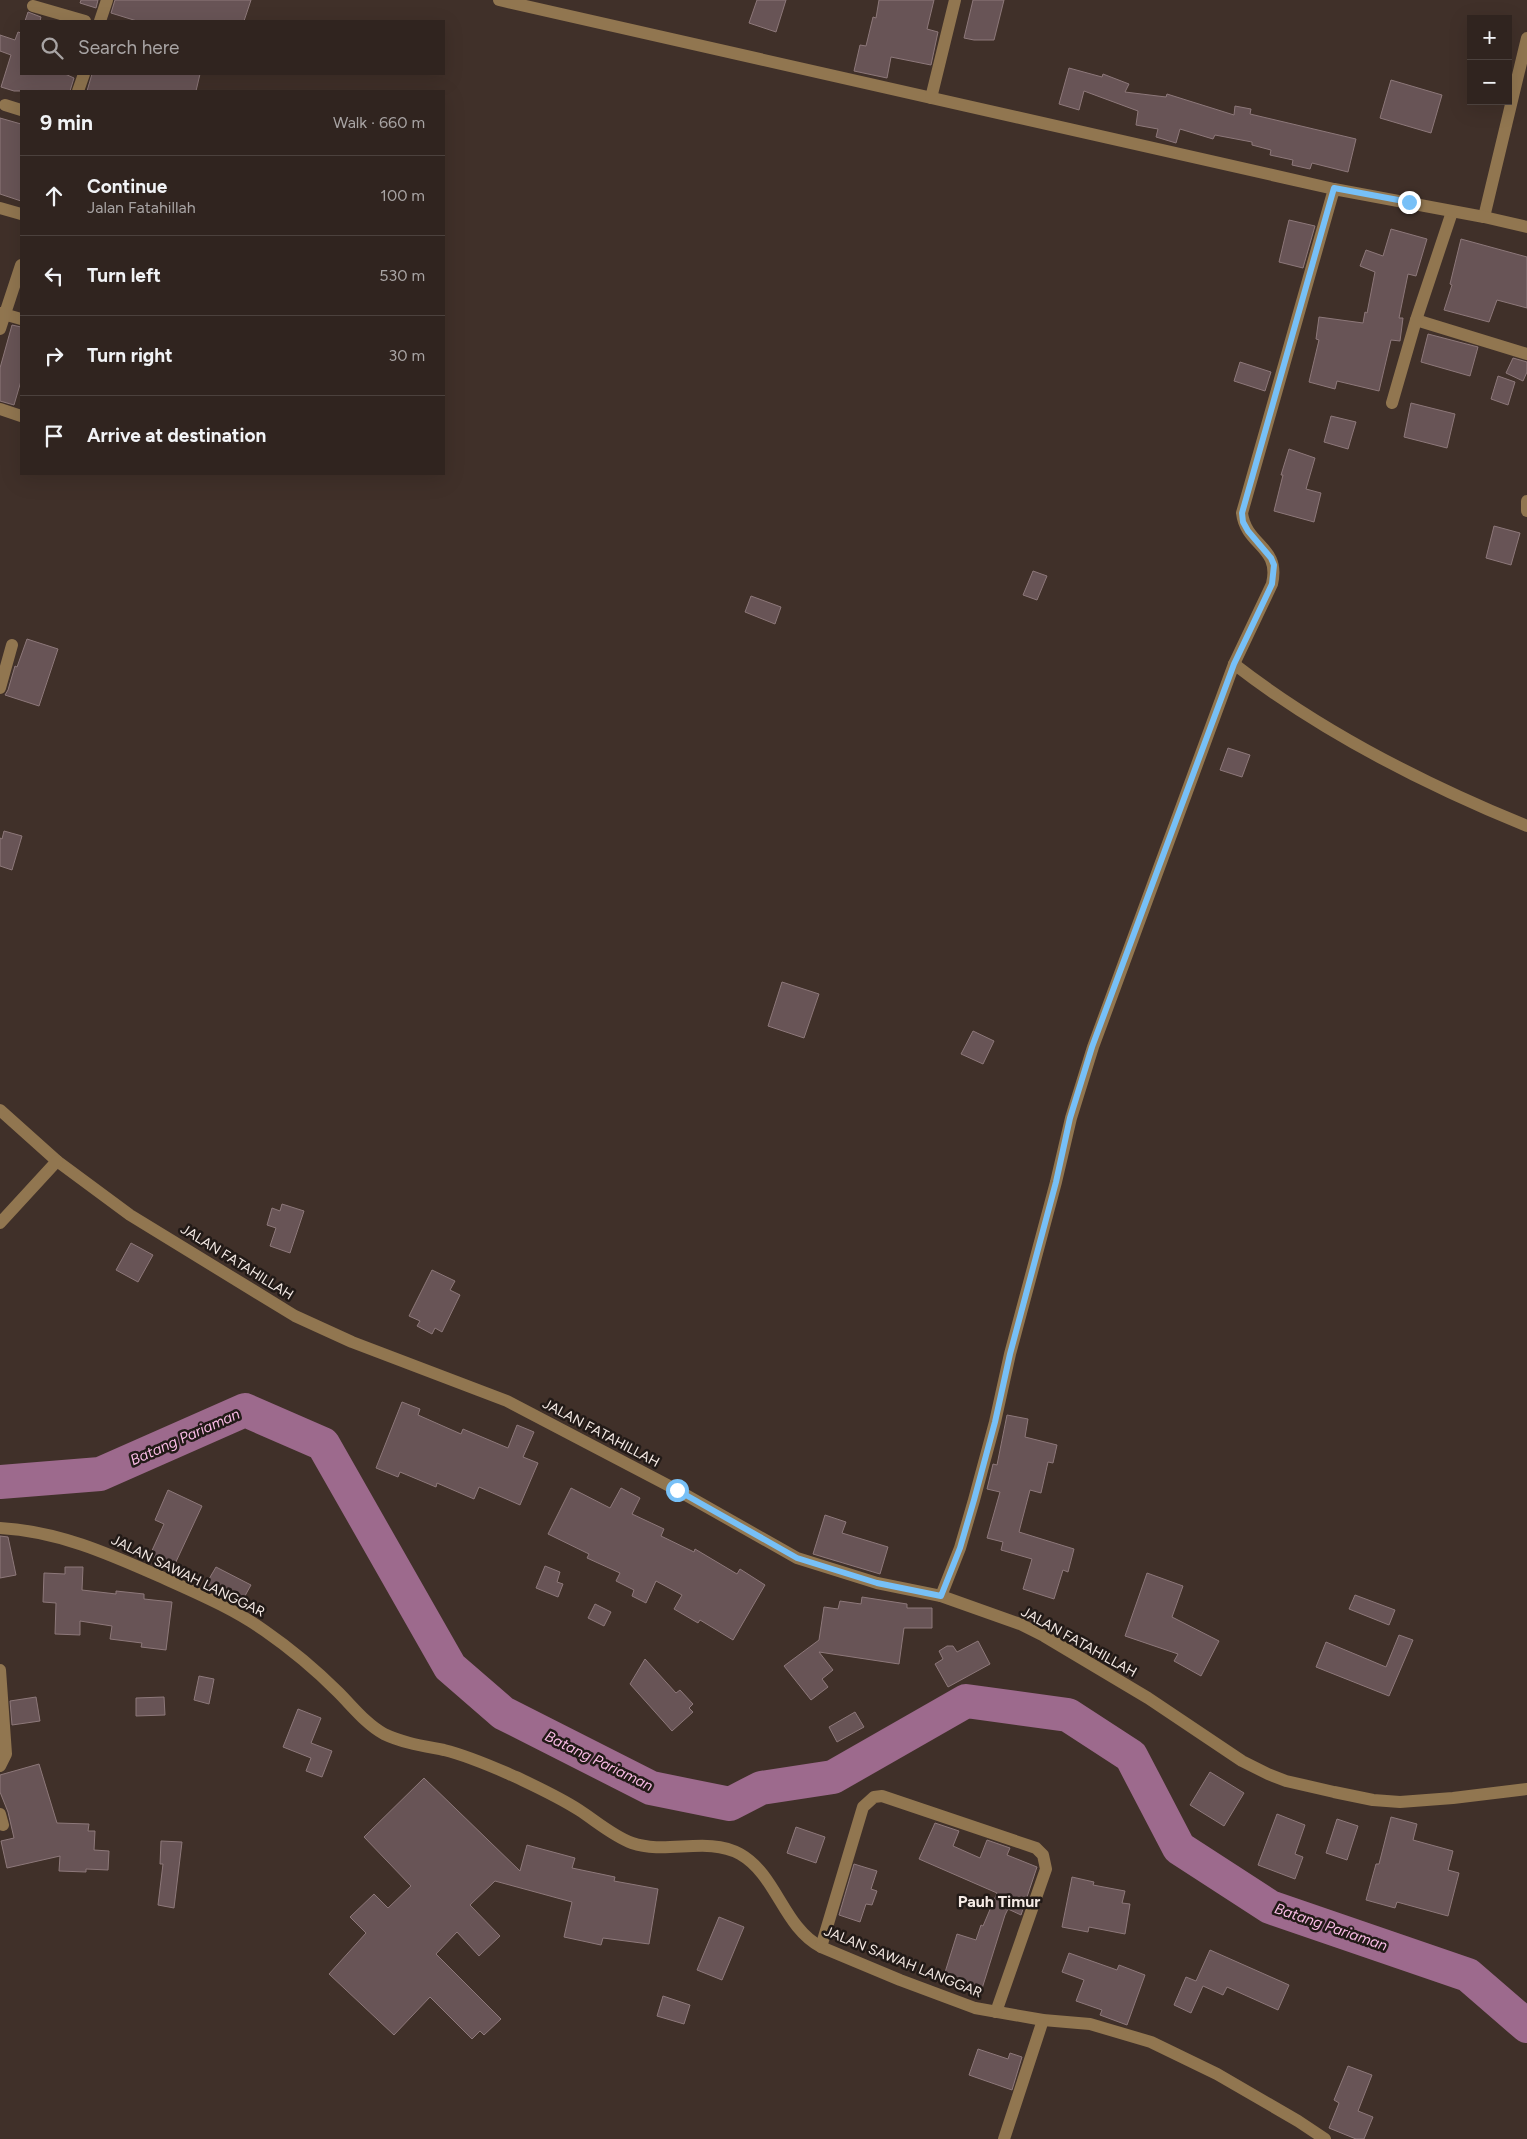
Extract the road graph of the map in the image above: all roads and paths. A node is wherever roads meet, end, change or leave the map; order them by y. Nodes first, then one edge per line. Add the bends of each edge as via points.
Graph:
1 (107, 0) edge
2 (500, 0) edge
3 (955, 0) edge
4 (33, 6) dead end
5 (82, 20) edge
6 (100, 20) edge
7 (1527, 38) edge
8 (84, 75) edge
9 (78, 90) edge
10 (931, 98) junction
11 (5, 105) dead end
12 (20, 110) edge
13 (1334, 188) junction
14 (0, 208) edge
15 (1452, 212) junction
16 (20, 214) edge
17 (1484, 217) junction
18 (1527, 227) edge
19 (20, 268) edge
20 (2, 313) edge
21 (20, 320) edge
22 (1416, 320) junction
23 (0, 329) edge
24 (1527, 354) edge
25 (1392, 403) dead end
26 (0, 409) edge
27 (20, 416) edge
28 (1527, 501) edge
29 (1527, 511) edge
30 (12, 645) dead end
31 (1234, 664) junction
32 (0, 688) edge
33 (1527, 826) edge
34 (0, 1110) edge
35 (57, 1161) junction
36 (0, 1222) edge
37 (0, 1528) edge
38 (941, 1596) junction
39 (0, 1670) edge
40 (0, 1766) edge
41 (1527, 1789) edge
42 (821, 1947) junction
43 (996, 2012) junction
44 (1043, 2020) junction
45 (1004, 2139) edge
46 (1324, 2139) edge

1 - 6 street
2 - 10 street
3 - 10 street
4 - 5 street
7 - 17 street
8 - 9 street
10 - 13 street
11 - 12 street
13 - 15 street
13 - 31 street via 1242,513 1246,527 1271,558 1275,572
14 - 16 street
15 - 17 street
15 - 22 street
17 - 18 street
19 - 20 street
20 - 21 street
20 - 23 street
22 - 24 street
22 - 25 street
26 - 27 street
28 - 29 street
30 - 32 street
31 - 33 street via 1321,724 1409,773 1462,800
31 - 38 street via 1092,1047 1070,1118 974,1500
34 - 35 street, JALAN FATAHILLAH
35 - 36 street
35 - 38 street, JALAN FATAHILLAH via 130,1215 295,1316 352,1342 508,1401 797,1558 877,1583
37 - 42 street, JALAN SAWAH LANGGAR via 45,1533 85,1544 191,1591 264,1630 318,1673 382,1733 473,1759 515,1777 576,1808 630,1842 654,1848 706,1847 738,1852 760,1871 799,1929
38 - 41 street, JALAN FATAHILLAH via 1000,1616 1044,1636 1148,1698 1242,1761 1286,1781 1366,1799 1400,1802
39 - 40 street via 6,1754
42 - 43 street, JALAN SAWAH LANGGAR via 957,2002
42 - 43 street via 864,1807 874,1797 882,1796 1036,1848 1043,1855 1046,1869
43 - 44 street, JALAN SAWAH LANGGAR
44 - 45 street
44 - 46 street, JALAN SAWAH LANGGAR via 1090,2024 1150,2042 1217,2074

